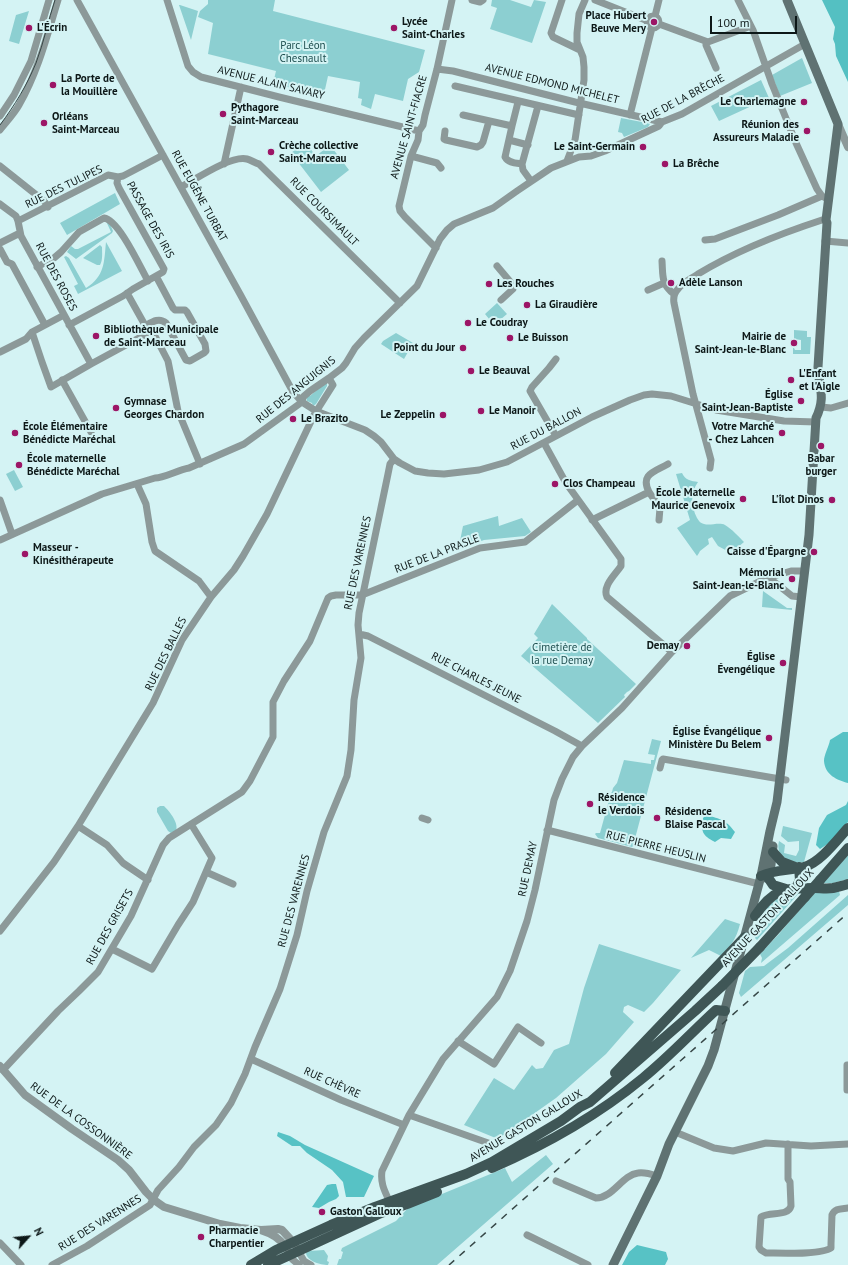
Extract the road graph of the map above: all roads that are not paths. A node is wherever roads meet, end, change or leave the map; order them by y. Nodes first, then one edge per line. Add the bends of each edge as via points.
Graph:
1 (49, 0) edge
2 (58, 0) edge
3 (77, 0) edge
4 (167, 0) edge
5 (452, 0) edge
6 (472, 0) edge
7 (483, 0) edge
8 (562, 0) edge
9 (585, 0) edge
10 (595, 0) edge
11 (658, 0) edge
12 (738, 0) edge
13 (787, 0) edge
14 (655, 16) junction
15 (648, 21) junction
16 (659, 24) junction
17 (751, 26) junction
18 (652, 28) junction
19 (706, 42) junction
20 (805, 44) junction
21 (580, 50) junction
22 (765, 66) junction
23 (716, 68) dead end
24 (437, 69) junction
25 (455, 86) dead end
26 (241, 87) junction
27 (14, 95) junction
28 (22, 100) junction
29 (518, 102) junction
30 (580, 102) junction
31 (538, 106) junction
32 (463, 115) dead end
33 (579, 115) junction
34 (630, 115) junction
35 (0, 116) edge
36 (489, 121) junction
37 (662, 122) junction
38 (838, 124) junction
39 (512, 126) junction
40 (0, 130) edge
41 (419, 131) junction
42 (445, 131) dead end
43 (509, 140) junction
44 (575, 140) junction
45 (528, 145) junction
46 (848, 146) edge
47 (163, 155) junction
48 (411, 156) junction
49 (579, 157) junction
50 (567, 161) junction
51 (224, 164) junction
52 (522, 164) junction
53 (0, 166) edge
54 (441, 168) dead end
55 (118, 177) junction
56 (531, 181) junction
57 (181, 187) junction
58 (825, 198) junction
59 (0, 204) edge
60 (48, 207) junction
61 (826, 220) junction
62 (18, 221) junction
63 (20, 232) junction
64 (705, 240) dead end
65 (825, 241) junction
66 (848, 243) edge
67 (0, 244) edge
68 (436, 248) junction
69 (0, 249) edge
70 (662, 261) dead end
71 (497, 266) dead end
72 (37, 267) junction
73 (156, 276) junction
74 (148, 281) junction
75 (664, 283) junction
76 (648, 290) dead end
77 (127, 293) junction
78 (674, 294) junction
79 (501, 300) dead end
80 (400, 303) junction
81 (64, 315) junction
82 (45, 325) junction
83 (69, 325) junction
84 (148, 329) junction
85 (32, 332) junction
86 (0, 352) edge
87 (556, 359) dead end
88 (90, 364) junction
89 (329, 378) junction
90 (62, 380) junction
91 (302, 402) junction
92 (848, 403) edge
93 (696, 404) junction
94 (821, 407) junction
95 (316, 411) junction
96 (816, 422) junction
97 (91, 432) dead end
98 (556, 436) junction
99 (544, 443) junction
100 (394, 459) junction
101 (200, 464) junction
102 (668, 464) dead end
103 (710, 468) dead end
104 (137, 484) junction
105 (649, 492) junction
106 (0, 500) edge
107 (578, 500) junction
108 (592, 520) junction
109 (659, 520) dead end
110 (12, 534) junction
111 (0, 540) edge
112 (804, 571) junction
113 (780, 574) junction
114 (764, 580) junction
115 (775, 582) junction
116 (362, 595) junction
117 (211, 597) junction
118 (801, 597) junction
119 (359, 634) junction
120 (672, 652) junction
121 (582, 746) junction
122 (660, 768) dead end
123 (783, 779) junction
124 (777, 802) junction
125 (191, 824) junction
126 (78, 826) junction
127 (848, 828) edge
128 (547, 830) junction
129 (848, 848) edge
130 (772, 852) junction
131 (799, 868) junction
132 (206, 872) junction
133 (764, 877) junction
134 (148, 880) junction
135 (233, 884) dead end
136 (848, 884) edge
137 (791, 889) junction
138 (755, 916) junction
139 (0, 931) edge
140 (744, 940) junction
141 (112, 949) junction
142 (726, 1011) junction
143 (458, 1041) junction
144 (541, 1043) dead end
145 (251, 1059) junction
146 (847, 1065) edge
147 (2, 1068) edge
148 (847, 1090) dead end
149 (591, 1101) junction
150 (409, 1115) junction
151 (404, 1125) junction
152 (677, 1133) junction
153 (491, 1144) dead end
154 (788, 1144) junction
155 (848, 1144) edge
156 (485, 1172) junction
157 (657, 1176) junction
158 (556, 1181) dead end
159 (154, 1200) junction
160 (391, 1206) junction
161 (848, 1208) edge
162 (527, 1235) dead end
163 (0, 1242) edge
164 (291, 1248) junction
165 (21, 1265) edge
166 (52, 1265) edge
167 (251, 1265) edge
168 (268, 1265) edge
169 (299, 1265) edge
170 (311, 1265) edge
171 (588, 1265) edge
172 (614, 1265) edge

1 - 27 street via 31,61
2 - 28 street via 40,59
3 - 47 street, RUE EUGÈNE TURBAT
4 - 26 street, AVENUE ALAIN SAVARY via 188,66 193,72 201,77
5 - 24 street, AVENUE SAINT-FIACRE
6 - 7 street
8 - 21 street via 550,33 553,37
9 - 21 street via 579,14
10 - 15 street
11 - 14 street
12 - 17 street
13 - 20 main road
14 - 15 street via 651,16
14 - 16 street
15 - 18 street
16 - 18 street
16 - 19 street
17 - 19 street
17 - 22 street
18 - 34 street
19 - 23 street
20 - 22 street, RUE DE LA BRÈCHE
20 - 38 main road
21 - 30 street via 584,67
22 - 37 street, RUE DE LA BRÈCHE via 682,114
22 - 58 street via 796,143
24 - 30 street, AVENUE EDMOND MICHELET
24 - 41 street, AVENUE SAINT-FIACRE
25 - 29 street
26 - 41 street, AVENUE ALAIN SAVARY
26 - 51 street
27 - 28 street
27 - 35 street
28 - 40 street
29 - 31 street
29 - 39 street
30 - 33 street
30 - 34 street, AVENUE EDMOND MICHELET
31 - 33 street
31 - 45 street
32 - 36 street
33 - 44 street
34 - 37 street, AVENUE EDMOND MICHELET
36 - 39 street
36 - 42 street via 483,142 477,147 446,140
37 - 49 street, RUE DE LA BRÈCHE via 659,126 605,151
38 - 46 street
38 - 58 main road
39 - 43 street
41 - 48 street, AVENUE SAINT-FIACRE
43 - 45 street
43 - 52 street via 506,159
44 - 49 street
44 - 50 street
45 - 52 street
47 - 55 street, RUE DES TULIPES
47 - 57 street, RUE EUGÈNE TURBAT
48 - 54 street via 437,163
48 - 68 street, AVENUE SAINT-FIACRE via 399,206 400,212
49 - 50 street, RUE DE LA BRÈCHE
50 - 56 street, RUE DES ANGUIGNIS
51 - 57 street, RUE COURSIMAULT
51 - 80 street, RUE COURSIMAULT via 246,159 259,164
52 - 56 street
53 - 60 street
55 - 60 street, RUE DES TULIPES via 108,175
55 - 73 street, PASSAGE DES IRIS via 119,188 164,269
56 - 68 street, RUE DES ANGUIGNIS via 493,208 454,224
57 - 91 street, RUE EUGÈNE TURBAT via 293,392
58 - 61 main road
58 - 64 street via 715,239
59 - 62 street via 16,216
60 - 62 street, RUE DES TULIPES
61 - 65 main road
61 - 78 street via 787,232 727,258 686,282
62 - 63 street, RUE DES ROSES
63 - 67 street
63 - 72 street, RUE DES ROSES
65 - 66 street
65 - 94 main road via 818,367 822,391
68 - 80 street, RUE DES ANGUIGNIS via 417,286
69 - 82 street via 7,262 12,264
70 - 75 street
71 - 79 street via 514,285
72 - 74 street via 54,258 79,232 104,218 120,230
72 - 81 street, RUE DES ROSES
73 - 74 street
73 - 84 street via 173,308 176,311 187,312 205,344 206,351 188,361 166,323 156,320
74 - 77 street
75 - 76 street
75 - 78 street
77 - 83 street
77 - 84 street
78 - 93 street
80 - 89 street, RUE DES ANGUIGNIS via 360,343 346,364
81 - 82 street
81 - 83 street, RUE DES ROSES
82 - 85 street
83 - 88 street, RUE DES ROSES
84 - 88 street
84 - 101 street via 155,336 168,361 178,411
85 - 86 street via 26,339
85 - 90 street via 51,387
87 - 98 street via 530,391
88 - 90 street
89 - 91 street, RUE DES ANGUIGNIS via 310,391
89 - 95 street, RUE DES BALLES via 333,385
90 - 97 street
91 - 95 street, RUE DU BALLON
91 - 101 street, RUE DES ANGUIGNIS via 244,444
92 - 94 street via 831,408
93 - 96 street, RUE DU BALLON via 784,422
93 - 98 street, RUE DU BALLON via 662,394 644,395 592,416
93 - 103 street via 711,460
94 - 96 main road
95 - 100 street, RUE DU BALLON via 365,430 381,442
95 - 117 street, RUE DES BALLES via 267,514 234,570
96 - 112 main road
98 - 99 street, RUE DU BALLON
99 - 100 street, RUE DU BALLON via 508,462 479,470 444,474 415,471
99 - 107 street
100 - 116 street, RUE DES VARENNES via 390,464
101 - 104 street, RUE DES ANGUIGNIS
102 - 105 street via 645,480
104 - 110 street, RUE DES ANGUIGNIS via 102,494
104 - 117 street via 146,504 155,551 199,581
105 - 108 street
105 - 109 street via 660,508
106 - 110 street
107 - 108 street
107 - 116 street, RUE DE LA PRASLE via 525,542 480,548
108 - 120 street via 622,562 605,588 607,597
110 - 111 street, RUE DES ANGUIGNIS
112 - 113 street, RUE DEMAY via 793,570
112 - 118 main road
113 - 114 street, RUE DEMAY
113 - 115 street
114 - 115 street
114 - 120 street, RUE DEMAY via 730,596
115 - 118 street via 792,596
116 - 119 street, RUE DES VARENNES
116 - 125 street, RUE DES GRISETS via 336,595 328,598 310,641 273,702 273,737 250,782 242,792
117 - 126 street, RUE DES BALLES via 182,640 154,703
118 - 123 main road
119 - 121 street, RUE CHARLES JEUNE via 375,639
119 - 145 street, RUE DES VARENNES via 361,658 354,700 347,776 324,832 280,989
120 - 121 street, RUE DEMAY via 622,708
121 - 128 street, RUE DEMAY via 562,779
122 - 123 street via 663,759
123 - 124 main road
124 - 130 main road
124 - 133 main road
125 - 132 street via 212,858
125 - 134 street, RUE DES GRISETS via 163,845
126 - 134 street via 107,845 124,863
126 - 139 street, RUE DES BALLES via 54,862
127 - 131 main road via 819,858
128 - 133 street, RUE PIERRE HEUSLIN
128 - 143 street, RUE DEMAY via 527,922 510,971 497,997
129 - 149 main road, AVENUE GASTON GALLOUX, bridge via 722,986
130 - 131 main road via 785,863
130 - 133 main road
131 - 133 main road via 776,870
131 - 137 main road via 800,880
132 - 135 street
132 - 141 street via 193,902 152,969
133 - 137 main road via 773,885
133 - 138 main road
133 - 140 main road
134 - 141 street, RUE DES GRISETS
136 - 137 main road via 832,888
137 - 138 main road via 779,892 766,901
138 - 142 main road
140 - 142 main road
140 - 149 main road via 612,1075
141 - 147 street, RUE DES GRISETS via 98,972
142 - 152 main road via 708,1066
142 - 156 main road via 716,1010 644,1078 610,1104 537,1147
143 - 144 street via 494,1064 518,1027
143 - 150 street, RUE DEMAY via 443,1059
145 - 151 street, RUE CHÈVRE
145 - 159 street, RUE DES VARENNES via 231,1103 216,1125 158,1190
146 - 148 street
147 - 159 street, RUE DE LA COSSONNIÈRE via 25,1095 130,1170
149 - 156 main road via 585,1109 551,1134
149 - 160 main road, AVENUE GASTON GALLOUX via 492,1162
150 - 151 street, RUE DEMAY
150 - 153 street
151 - 160 street, RUE DEMAY via 382,1171 383,1188
152 - 154 street via 714,1148 733,1151 766,1143
152 - 157 main road
154 - 155 street
154 - 161 street via 790,1210 761,1217 761,1250 766,1253 827,1251 831,1244 832,1215 835,1210
156 - 160 main road, AVENUE GASTON GALLOUX via 407,1204
157 - 158 street via 642,1172 633,1174 601,1198
157 - 172 main road
159 - 164 street, RUE DE LA COSSONNIÈRE via 164,1207 220,1224 273,1234
159 - 166 street, RUE DES VARENNES via 140,1213
160 - 164 main road, AVENUE GASTON GALLOUX via 331,1225
162 - 171 street
163 - 165 street
164 - 167 main road, AVENUE GASTON GALLOUX
164 - 168 main road, AVENUE GASTON GALLOUX
164 - 169 street via 296,1264
164 - 170 street

